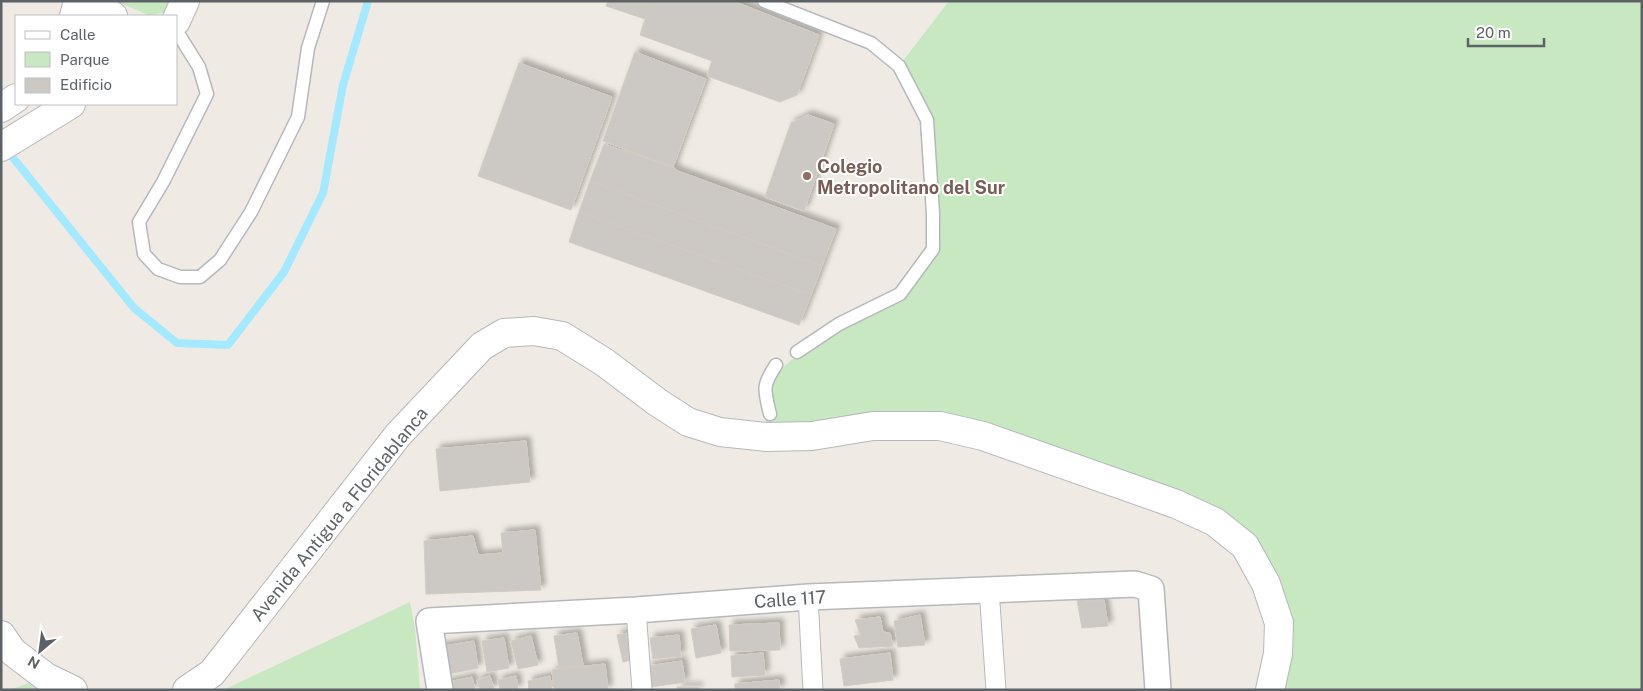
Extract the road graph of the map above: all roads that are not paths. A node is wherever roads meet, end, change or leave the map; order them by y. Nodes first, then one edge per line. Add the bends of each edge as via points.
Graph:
1 (78, 1) edge
2 (94, 1) edge
3 (185, 1) edge
4 (323, 1) edge
5 (764, 1) edge
6 (74, 15) edge
7 (111, 15) edge
8 (178, 17) edge
9 (178, 33) edge
10 (15, 99) edge
11 (69, 105) edge
12 (1, 108) edge
13 (1, 147) edge
14 (798, 352) dead end
15 (776, 365) dead end
16 (770, 414) dead end
17 (989, 589) junction
18 (808, 597) junction
19 (636, 610) junction
20 (1, 635) edge
21 (73, 690) edge
22 (187, 690) edge
23 (440, 690) edge
24 (642, 690) edge
25 (813, 690) edge
26 (996, 690) edge
27 (1158, 690) edge
28 (1270, 690) edge

1 - 6 street
2 - 7 street
3 - 8 street
4 - 9 lane via 308,48 298,117 251,212 220,260 200,277 180,277 158,269 144,254 139,222 207,94 198,67
5 - 14 lane via 871,43 899,66 927,120 933,248 900,294 839,324
10 - 12 street
11 - 13 street
15 - 16 lane via 765,382
17 - 18 street, Calle 117
17 - 26 street
17 - 27 street, Calle 117 via 1135,584 1151,589
18 - 19 street, Calle 117
18 - 25 street
19 - 23 street, Calle 117 via 429,621
19 - 24 street
20 - 21 street via 13,652 46,677
22 - 28 street, Avenida Antigua a Floridablanca via 212,673 398,435 482,346 504,333 534,331 562,336 688,422 720,432 766,437 812,436 873,426 940,426 982,436 1176,504 1215,522 1245,546 1266,584 1279,623 1278,654

